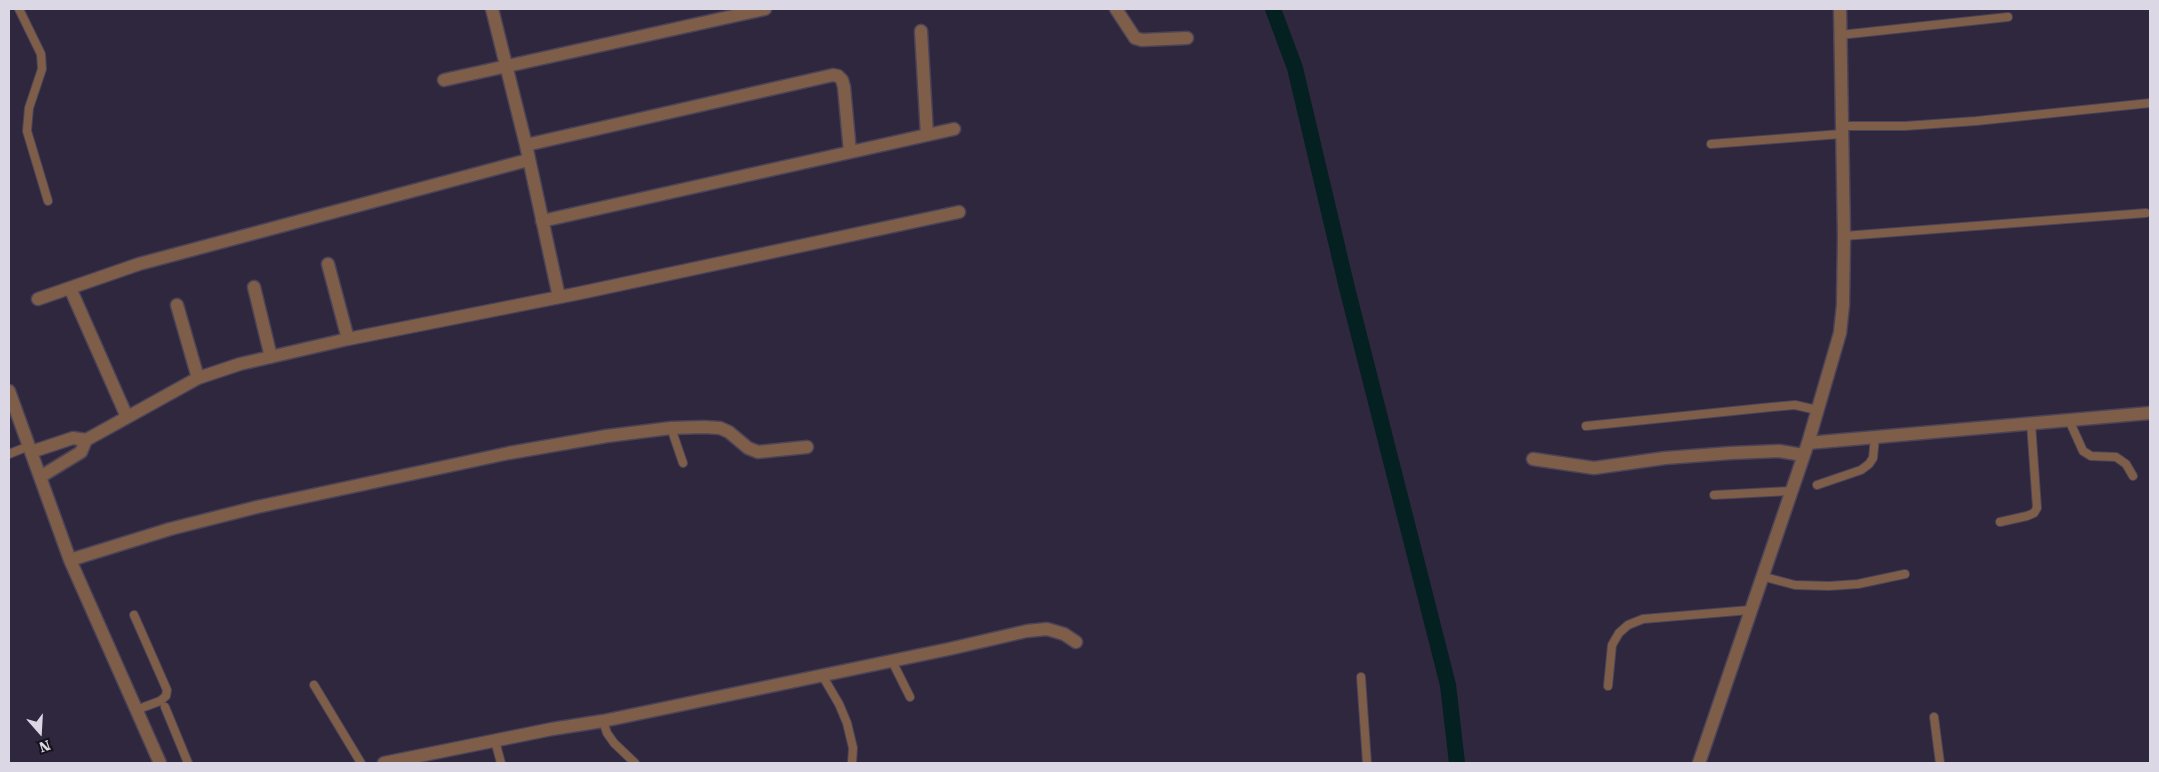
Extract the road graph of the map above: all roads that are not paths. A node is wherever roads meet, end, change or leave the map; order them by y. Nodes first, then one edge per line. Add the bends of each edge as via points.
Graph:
1 (20, 9) edge
2 (492, 9) edge
3 (765, 9) edge
4 (1116, 9) edge
5 (1840, 9) edge
6 (2008, 17) dead end
7 (921, 31) dead end
8 (1840, 35) junction
9 (1187, 38) dead end
10 (507, 66) junction
11 (444, 80) dead end
12 (2150, 103) edge
13 (954, 130) dead end
14 (1841, 130) junction
15 (926, 135) junction
16 (1711, 144) dead end
17 (526, 145) junction
18 (850, 152) junction
19 (528, 160) junction
20 (48, 201) dead end
21 (959, 212) dead end
22 (2146, 213) dead end
23 (542, 221) junction
24 (1844, 236) junction
25 (328, 264) dead end
26 (254, 287) dead end
27 (70, 288) junction
28 (559, 297) junction
29 (38, 299) dead end
30 (177, 305) dead end
31 (348, 339) junction
32 (271, 356) junction
33 (198, 378) junction
34 (9, 392) edge
35 (1817, 410) junction
36 (2150, 413) edge
37 (127, 417) junction
38 (2069, 420) junction
39 (2031, 423) junction
40 (1586, 426) dead end
41 (671, 428) junction
42 (1875, 437) junction
43 (86, 440) junction
44 (1808, 443) junction
45 (807, 447) dead end
46 (30, 449) junction
47 (9, 454) edge
48 (1803, 455) junction
49 (1533, 459) dead end
50 (682, 463) dead end
51 (2133, 476) dead end
52 (40, 477) junction
53 (1817, 485) dead end
54 (1790, 491) junction
55 (1714, 495) dead end
56 (2000, 522) dead end
57 (70, 560) junction
58 (1905, 574) dead end
59 (1761, 576) junction
60 (1750, 610) junction
61 (134, 615) dead end
62 (1076, 642) dead end
63 (892, 661) junction
64 (822, 675) junction
65 (1361, 677) dead end
66 (314, 685) dead end
67 (1608, 686) dead end
68 (910, 697) dead end
69 (165, 707) dead end
70 (136, 710) junction
71 (1934, 717) dead end
72 (604, 721) junction
73 (495, 741) junction
74 (160, 763) edge
75 (188, 763) edge
76 (361, 763) edge
77 (387, 763) edge
78 (501, 763) edge
79 (635, 763) edge
80 (852, 763) edge
81 (1366, 763) edge
82 (1699, 763) edge
83 (1940, 763) edge

1 - 20 lane via 41,54 42,69 29,108 28,131
2 - 10 street
3 - 10 street
4 - 9 street via 1135,38
5 - 8 street
6 - 8 lane
7 - 15 street
8 - 14 street
10 - 11 street
10 - 17 street
12 - 14 lane via 1976,122
13 - 15 street
14 - 16 lane
14 - 24 street
15 - 18 street
17 - 18 street via 833,75 842,80 844,88
17 - 19 street
18 - 23 street
19 - 23 street
19 - 27 street via 140,264
21 - 28 street
22 - 24 lane
23 - 28 street
24 - 35 street via 1840,333
25 - 31 street
26 - 32 street
27 - 29 street
27 - 37 street
28 - 31 street
30 - 33 street
31 - 32 street
32 - 33 street
33 - 37 street
34 - 46 street
35 - 40 lane via 1795,406 1772,407
35 - 44 street
36 - 38 street
37 - 43 street
38 - 39 street
38 - 51 lane via 2083,452 2091,456 2116,457 2126,464
39 - 42 street
39 - 56 lane via 2037,508 2027,516
41 - 45 street via 720,428 758,452
41 - 50 lane
41 - 57 street via 509,453 257,507 170,529
42 - 44 street
42 - 53 lane via 1873,458 1869,464 1861,470
43 - 46 street via 72,438
43 - 52 street via 81,452
44 - 48 street
46 - 47 lane
46 - 52 street
48 - 49 street via 1779,451 1731,453 1594,468
48 - 54 street
52 - 57 street
54 - 55 lane
54 - 59 street
57 - 70 street
58 - 59 lane via 1858,584 1829,586 1794,585
59 - 60 street
60 - 67 lane via 1643,619 1628,625 1612,645
60 - 82 street
61 - 70 lane via 167,690 160,701
62 - 63 street via 1047,629 1027,631
63 - 64 street
63 - 68 lane
64 - 72 street
64 - 80 lane via 847,723
65 - 81 lane
66 - 76 lane
69 - 75 lane
70 - 74 street
71 - 83 lane
72 - 73 street
72 - 79 lane via 614,743
73 - 77 street
73 - 78 lane

